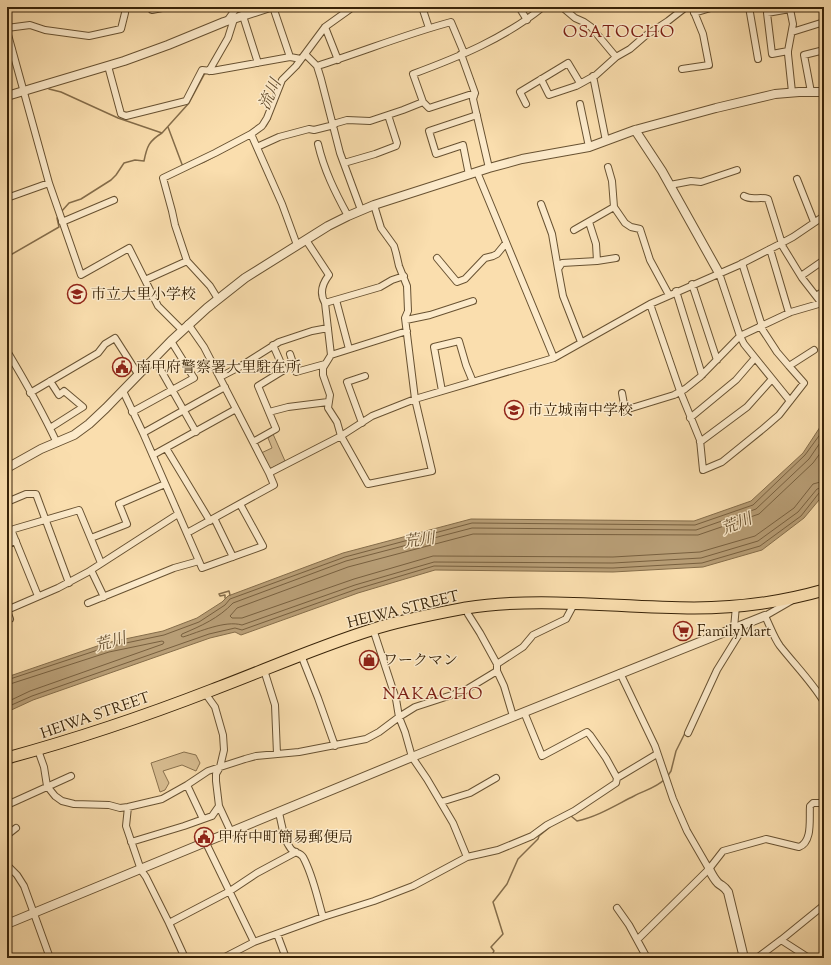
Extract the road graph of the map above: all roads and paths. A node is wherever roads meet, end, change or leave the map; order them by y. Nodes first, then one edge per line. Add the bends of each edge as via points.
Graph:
1 (125, 7) edge
2 (153, 7) edge
3 (167, 7) edge
4 (237, 7) edge
5 (245, 7) edge
6 (272, 7) edge
7 (353, 7) edge
8 (422, 7) edge
9 (519, 7) edge
10 (543, 7) edge
11 (562, 7) edge
12 (686, 7) edge
13 (714, 7) edge
14 (749, 7) edge
15 (693, 10) edge
16 (243, 16) junction
17 (231, 20) junction
18 (527, 20) junction
19 (824, 22) edge
20 (325, 27) junction
21 (7, 28) edge
22 (429, 28) junction
23 (7, 31) edge
24 (792, 32) junction
25 (9, 50) edge
26 (824, 50) edge
27 (788, 51) junction
28 (462, 54) junction
29 (303, 56) junction
30 (290, 57) junction
31 (616, 57) junction
32 (758, 59) dead end
33 (338, 60) junction
34 (258, 63) junction
35 (108, 66) junction
36 (317, 66) junction
37 (682, 69) dead end
38 (207, 70) junction
39 (594, 76) junction
40 (541, 79) junction
41 (580, 83) junction
42 (24, 90) junction
43 (792, 92) junction
44 (811, 92) junction
45 (824, 92) edge
46 (475, 93) junction
47 (7, 96) edge
48 (423, 102) junction
49 (526, 104) dead end
50 (580, 104) dead end
51 (388, 115) junction
52 (477, 115) junction
53 (334, 124) junction
54 (635, 130) junction
55 (251, 134) junction
56 (606, 141) junction
57 (318, 144) dead end
58 (257, 147) junction
59 (589, 147) junction
60 (344, 163) junction
61 (608, 167) dead end
62 (489, 168) junction
63 (737, 170) dead end
64 (473, 173) junction
65 (797, 179) dead end
66 (49, 184) junction
67 (670, 185) junction
68 (7, 188) edge
69 (744, 196) dead end
70 (8, 197) edge
71 (114, 200) dead end
72 (541, 204) dead end
73 (374, 206) junction
74 (614, 207) junction
75 (361, 210) junction
76 (348, 216) junction
77 (824, 216) edge
78 (60, 218) junction
79 (589, 222) junction
80 (814, 222) junction
81 (574, 230) dead end
82 (306, 240) junction
83 (506, 243) junction
84 (782, 243) junction
85 (297, 245) junction
86 (770, 249) junction
87 (437, 258) dead end
88 (616, 258) dead end
89 (824, 260) edge
90 (187, 261) junction
91 (597, 261) junction
92 (742, 263) junction
93 (558, 269) junction
94 (719, 273) junction
95 (404, 276) junction
96 (801, 276) junction
97 (145, 280) junction
98 (692, 284) junction
99 (676, 291) junction
100 (824, 292) edge
101 (669, 295) junction
102 (816, 296) junction
103 (218, 299) junction
104 (336, 300) junction
105 (473, 301) dead end
106 (325, 303) junction
107 (650, 304) junction
108 (823, 305) edge
109 (789, 313) junction
110 (406, 320) junction
111 (188, 324) junction
112 (761, 326) junction
113 (328, 328) junction
114 (182, 330) junction
115 (407, 331) junction
116 (740, 336) junction
117 (171, 341) junction
118 (581, 342) junction
119 (273, 345) junction
120 (349, 349) junction
121 (814, 350) dead end
122 (7, 351) edge
123 (290, 354) dead end
124 (331, 355) junction
125 (154, 358) junction
126 (554, 358) junction
127 (755, 358) junction
128 (717, 360) junction
129 (325, 364) junction
130 (789, 366) junction
131 (138, 374) junction
132 (702, 375) junction
133 (365, 376) dead end
134 (220, 377) junction
135 (772, 379) junction
136 (50, 381) junction
137 (474, 382) junction
138 (225, 387) junction
139 (172, 390) junction
140 (123, 391) junction
141 (442, 391) junction
142 (680, 391) junction
143 (30, 393) junction
144 (622, 393) dead end
145 (415, 399) junction
146 (790, 401) junction
147 (328, 402) junction
148 (236, 409) junction
149 (184, 410) junction
150 (132, 412) junction
151 (269, 412) junction
152 (690, 418) junction
153 (362, 422) junction
154 (50, 428) junction
155 (143, 432) junction
156 (196, 432) junction
157 (340, 436) junction
158 (253, 442) junction
159 (700, 442) junction
160 (57, 443) junction
161 (166, 448) junction
162 (153, 455) junction
163 (8, 464) edge
164 (269, 473) junction
165 (165, 484) junction
166 (7, 502) edge
167 (240, 504) junction
168 (178, 514) junction
169 (45, 519) junction
170 (212, 520) junction
171 (187, 533) junction
172 (91, 538) junction
173 (16, 541) junction
174 (7, 544) edge
175 (233, 557) junction
176 (199, 561) junction
177 (102, 563) junction
178 (91, 570) junction
179 (69, 582) junction
180 (824, 590) edge
181 (38, 596) junction
182 (104, 597) junction
183 (797, 598) junction
184 (88, 603) dead end
185 (574, 604) junction
186 (736, 606) junction
187 (468, 608) junction
188 (7, 610) edge
189 (765, 616) junction
190 (10, 619) dead end
191 (746, 624) junction
192 (734, 628) junction
193 (373, 629) junction
194 (301, 656) junction
195 (497, 664) junction
196 (264, 670) junction
197 (497, 671) junction
198 (620, 673) junction
199 (205, 693) junction
200 (824, 702) edge
201 (524, 712) junction
202 (513, 716) junction
203 (399, 717) junction
204 (688, 733) dead end
205 (335, 746) junction
206 (38, 750) junction
207 (276, 754) junction
208 (657, 754) junction
209 (412, 757) junction
210 (7, 758) edge
211 (220, 767) junction
212 (71, 776) dead end
213 (496, 778) dead end
214 (617, 778) junction
215 (187, 785) junction
216 (47, 786) junction
217 (440, 802) junction
218 (824, 802) edge
219 (7, 806) edge
220 (219, 806) junction
221 (128, 807) junction
222 (279, 813) junction
223 (203, 819) junction
224 (16, 828) dead end
225 (231, 832) junction
226 (7, 834) edge
227 (131, 842) junction
228 (206, 843) junction
229 (296, 852) junction
230 (467, 857) junction
231 (7, 865) edge
232 (709, 869) junction
233 (141, 870) junction
234 (230, 892) junction
235 (824, 905) edge
236 (617, 908) dead end
237 (34, 914) junction
238 (323, 917) junction
239 (169, 923) junction
240 (7, 924) edge
241 (277, 934) junction
242 (638, 940) junction
243 (781, 940) junction
244 (254, 942) junction
245 (50, 958) edge
246 (185, 958) edge
247 (223, 958) edge
248 (286, 958) edge
249 (647, 958) edge
250 (744, 958) edge
251 (757, 958) edge
252 (809, 958) edge

1 - 21 street via 121,29 89,36 45,30 30,25
2 - 3 street via 152,10
4 - 17 street
5 - 16 street
6 - 16 street
6 - 30 street
7 - 20 street
8 - 22 street
9 - 18 street
10 - 18 street
11 - 31 street via 591,27
12 - 31 street
13 - 15 street
14 - 32 street
15 - 37 street via 703,34 709,65
16 - 17 street
16 - 34 street
17 - 35 street
17 - 38 street via 228,38
18 - 28 street
19 - 24 street
20 - 29 street
20 - 33 street
22 - 28 street via 451,22
22 - 33 street
23 - 25 street
24 - 27 street
24 - 27 street via 790,9 766,13 772,54
25 - 42 street
26 - 44 street via 804,55
27 - 43 street
28 - 46 street
28 - 48 street via 413,74
29 - 30 street
29 - 36 street
29 - 55 street via 282,80 262,126
30 - 34 street
31 - 39 street
33 - 36 street
34 - 38 street
35 - 38 street via 121,114 126,116 186,101
35 - 42 street
36 - 53 street
39 - 41 street
39 - 56 street
40 - 41 street via 549,95
40 - 41 street via 568,63
40 - 49 street via 520,92
42 - 47 street
42 - 66 street
43 - 44 street
43 - 54 street via 716,108
44 - 45 street
46 - 48 street via 429,108
46 - 52 street
48 - 51 street
50 - 59 street
51 - 53 street via 370,121 346,120
51 - 60 street via 396,146
52 - 62 street
52 - 64 street via 429,132 436,154 463,146
53 - 58 street via 279,137
53 - 60 street
54 - 56 street
54 - 67 street
55 - 58 street
55 - 90 street via 162,178
56 - 59 street
57 - 76 street via 322,162
58 - 85 street
59 - 62 street via 522,159
60 - 75 street
61 - 74 street
62 - 64 street
63 - 67 street via 701,182
64 - 73 street
64 - 83 street
65 - 80 street
66 - 70 street
66 - 78 street
67 - 94 street
68 - 70 street
69 - 84 street via 749,199 763,197 768,200
71 - 78 street
72 - 93 street via 552,234
73 - 75 street
73 - 95 street via 381,228 394,246
74 - 79 street
74 - 101 street via 625,223 640,229 650,260
75 - 76 street
76 - 82 street
77 - 80 street
78 - 97 street via 81,275 129,248
79 - 81 street
79 - 91 street via 596,244
80 - 84 street
82 - 85 street
82 - 106 street via 329,275 322,285 322,298
83 - 87 street via 497,254 485,258 465,279 457,282
83 - 126 street
84 - 86 street
84 - 96 street
85 - 103 street via 245,278
86 - 92 street
86 - 109 street
88 - 91 street
89 - 96 street
90 - 97 street
90 - 103 street via 210,286
91 - 93 street via 562,263
92 - 94 street
92 - 112 street
93 - 118 street via 563,296
94 - 98 street
94 - 116 street
95 - 104 street via 380,287
95 - 110 street via 407,286
96 - 102 street
97 - 114 street via 158,306
98 - 99 street
98 - 128 street
99 - 101 street
99 - 132 street
100 - 102 street
101 - 107 street
102 - 108 street
103 - 111 street
104 - 106 street
104 - 120 street
105 - 110 street
106 - 113 street
107 - 118 street
107 - 142 street
108 - 109 street
109 - 112 street
110 - 115 street
111 - 114 street
111 - 134 street
112 - 116 street
112 - 130 street
113 - 119 street
113 - 124 street
114 - 117 street
115 - 120 street
115 - 145 street
116 - 127 street
116 - 128 street
117 - 125 street
117 - 139 street via 194,378
118 - 126 street
119 - 134 street
119 - 151 street via 284,370 258,386
120 - 124 street
121 - 130 street
122 - 143 street
123 - 129 street via 296,372
124 - 129 street
125 - 131 street
125 - 139 street
126 - 137 street
127 - 135 street
127 - 152 street via 736,380
128 - 132 street
129 - 147 street via 323,375 330,395
130 - 146 street via 804,383
131 - 136 street via 115,338 105,344 98,353
131 - 140 street
132 - 142 street
133 - 153 street via 347,382
134 - 138 street
135 - 146 street
135 - 159 street via 747,407
136 - 143 street
136 - 154 street via 60,395 64,390 83,407
137 - 141 street
137 - 141 street via 458,341 434,347
138 - 148 street
138 - 149 street
139 - 149 street
139 - 150 street
140 - 150 street
140 - 160 street via 89,424
141 - 145 street
142 - 144 street via 626,410
142 - 152 street
143 - 154 street
145 - 153 street
145 - 157 street via 432,471 368,484
146 - 159 street via 779,415 722,462 704,470
147 - 151 street
147 - 157 street
148 - 156 street
148 - 158 street
149 - 155 street
149 - 156 street
150 - 155 street
151 - 158 street via 276,429
152 - 159 street
153 - 157 street
154 - 160 street
155 - 162 street
156 - 161 street
157 - 164 street
158 - 164 street
160 - 163 street
161 - 162 street
161 - 170 street
162 - 165 street
164 - 167 street via 274,485
165 - 168 street
165 - 172 street via 119,504 127,524
166 - 169 street via 26,494 36,494
167 - 170 street
167 - 175 street via 263,546
168 - 171 street
168 - 177 street
169 - 172 street via 78,510
169 - 173 street via 14,529 12,532
169 - 179 street
170 - 171 street
170 - 175 street
171 - 176 street
172 - 177 street
173 - 174 street
173 - 181 street
175 - 176 street via 202,568
176 - 182 street via 174,568
177 - 178 street
178 - 179 street
178 - 182 street
179 - 181 street
180 - 183 highway, HEIWA STREET
181 - 188 street
182 - 184 street
183 - 186 highway, HEIWA STREET
183 - 189 street
185 - 186 highway, HEIWA STREET via 692,608
185 - 187 highway, HEIWA STREET via 523,603
185 - 195 street via 566,619 533,635 523,647
186 - 192 street
187 - 193 highway, HEIWA STREET
187 - 195 street via 468,614
188 - 190 street
189 - 191 street
189 - 200 street via 779,645
191 - 192 street
191 - 204 street via 717,670
192 - 198 street
193 - 194 highway, HEIWA STREET
193 - 203 street via 396,699
194 - 196 highway, HEIWA STREET
194 - 205 street
195 - 197 street
196 - 199 highway, HEIWA STREET
196 - 207 street via 276,705
197 - 202 street
197 - 203 street via 464,691 415,708
198 - 201 street
198 - 208 street
199 - 206 highway, HEIWA STREET via 100,731
199 - 211 street via 215,707 223,734 224,750
201 - 202 street
201 - 214 street via 542,756 587,732
202 - 209 street
203 - 205 street via 366,738
203 - 209 street
205 - 207 street
206 - 210 highway, HEIWA STREET
206 - 216 street
207 - 211 street via 256,756
208 - 214 street
208 - 232 street via 687,831
209 - 217 street
209 - 222 street
211 - 215 street via 208,771
211 - 220 street via 216,774
212 - 216 street
213 - 217 street via 470,793
214 - 230 street via 616,783 602,794 532,836 498,850
215 - 221 street via 162,800
215 - 223 street
216 - 219 street
216 - 221 street via 62,801
217 - 230 street via 458,833
218 - 232 street via 813,803 810,806 808,838 802,846 766,838 723,851
220 - 223 street via 212,816
220 - 225 street
221 - 227 street via 126,826
222 - 225 street
222 - 229 street via 290,848
223 - 227 street
224 - 226 street
225 - 228 street
227 - 233 street
228 - 233 street
228 - 234 street
229 - 234 street via 257,873
229 - 238 street via 304,858
230 - 238 street via 413,886
231 - 237 street via 24,886
232 - 242 street
232 - 250 street via 715,880 728,892
233 - 237 street
233 - 239 street
234 - 239 street
234 - 244 street
235 - 243 street
236 - 242 street
237 - 240 street
237 - 245 street
238 - 241 street
239 - 246 street
241 - 244 street
241 - 248 street
242 - 249 street
243 - 251 street
243 - 252 street
244 - 247 street

